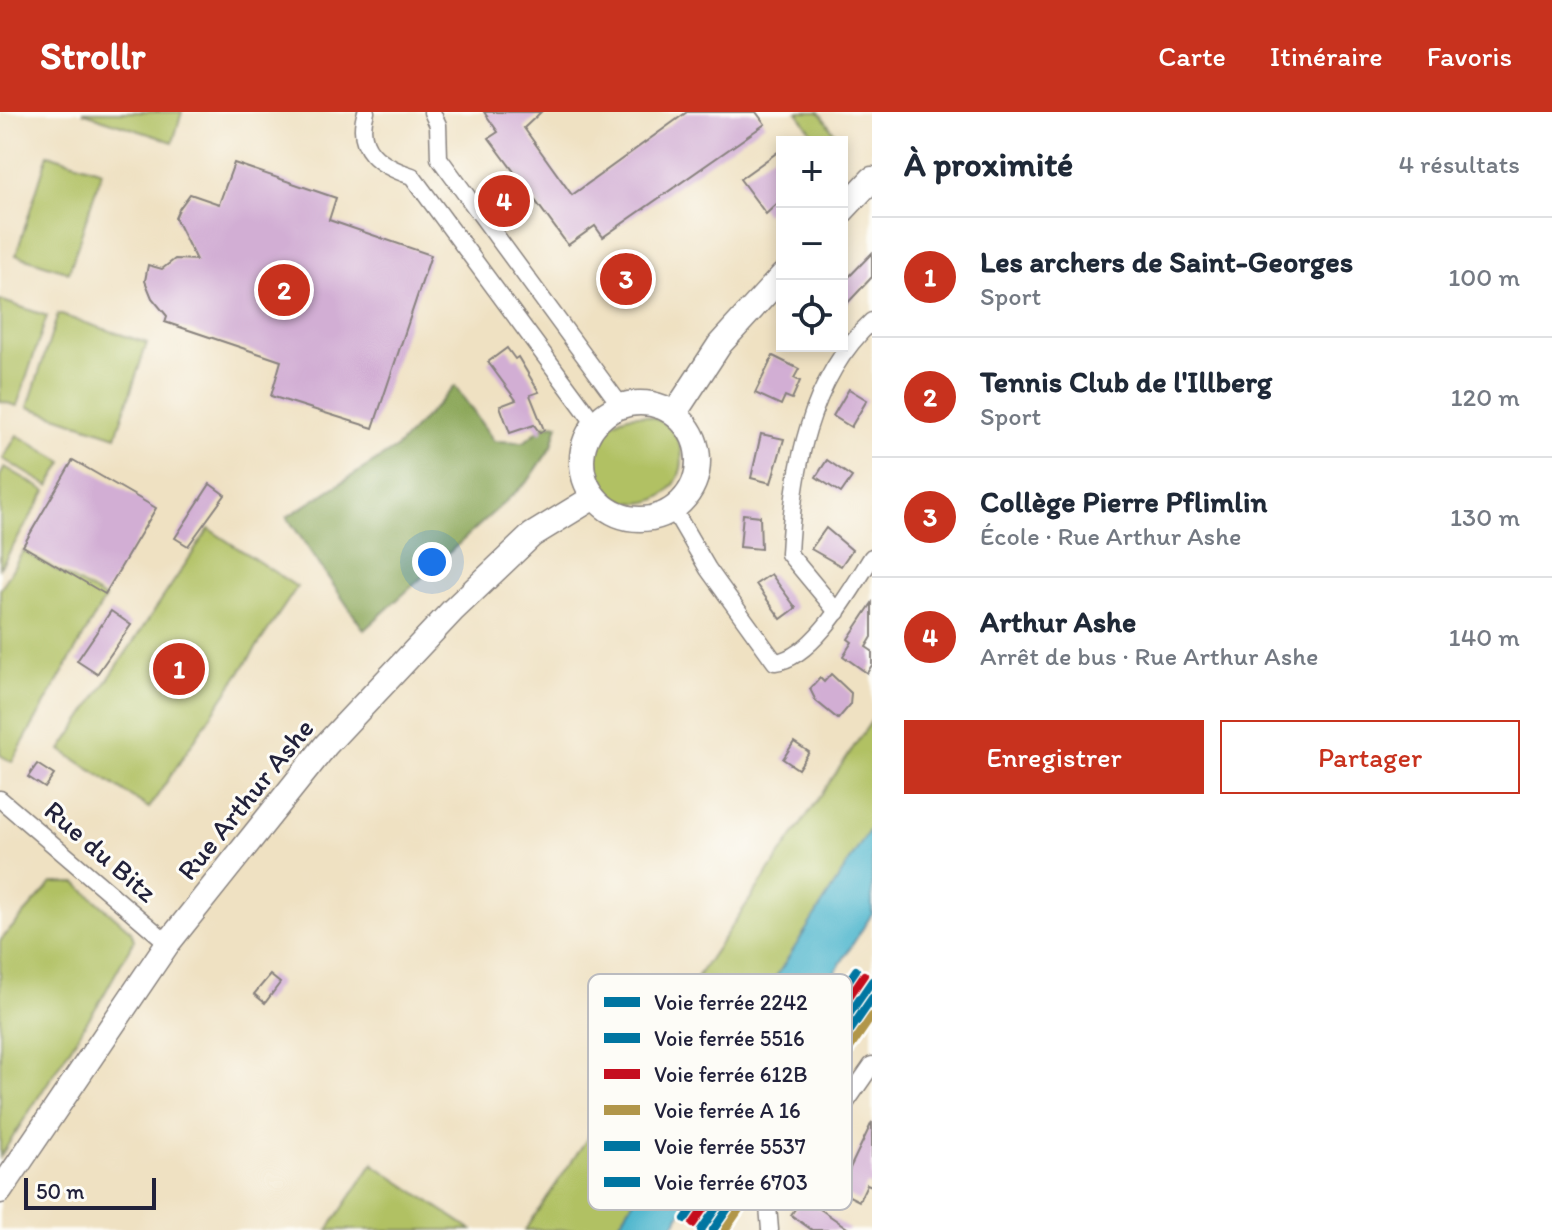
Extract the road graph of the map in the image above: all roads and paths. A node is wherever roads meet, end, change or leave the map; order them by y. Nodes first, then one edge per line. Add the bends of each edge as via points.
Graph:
1 (366, 112) edge
2 (432, 112) edge
3 (872, 179) edge
4 (845, 208) edge
5 (778, 280) edge
6 (872, 321) edge
7 (621, 406) junction
8 (674, 414) junction
9 (595, 424) junction
10 (594, 497) junction
11 (673, 509) junction
12 (872, 557) edge
13 (837, 612) junction
14 (0, 799) edge
15 (168, 943) junction
16 (870, 1066) edge
17 (852, 1093) edge
18 (0, 1191) edge
19 (768, 1210) edge
20 (770, 1230) edge

1 - 9 street via 362,135 369,153 387,168 412,176
2 - 7 street via 439,158
3 - 4 main road
5 - 8 main road via 720,344
6 - 13 street via 857,335 814,406 792,494 789,554
7 - 8 main road via 648,404
7 - 9 main road
8 - 11 main road via 688,429 698,456 694,480
9 - 10 main road via 582,456 582,471
10 - 11 main road via 628,518 647,519
10 - 15 main road, Rue Arthur Ashe via 532,535 453,610 326,745
11 - 13 street via 708,569 775,662 795,656
12 - 13 street
14 - 15 street, Rue du Bitz
15 - 18 main road, Rue Arthur Ashe
16 - 17 street
19 - 20 street

